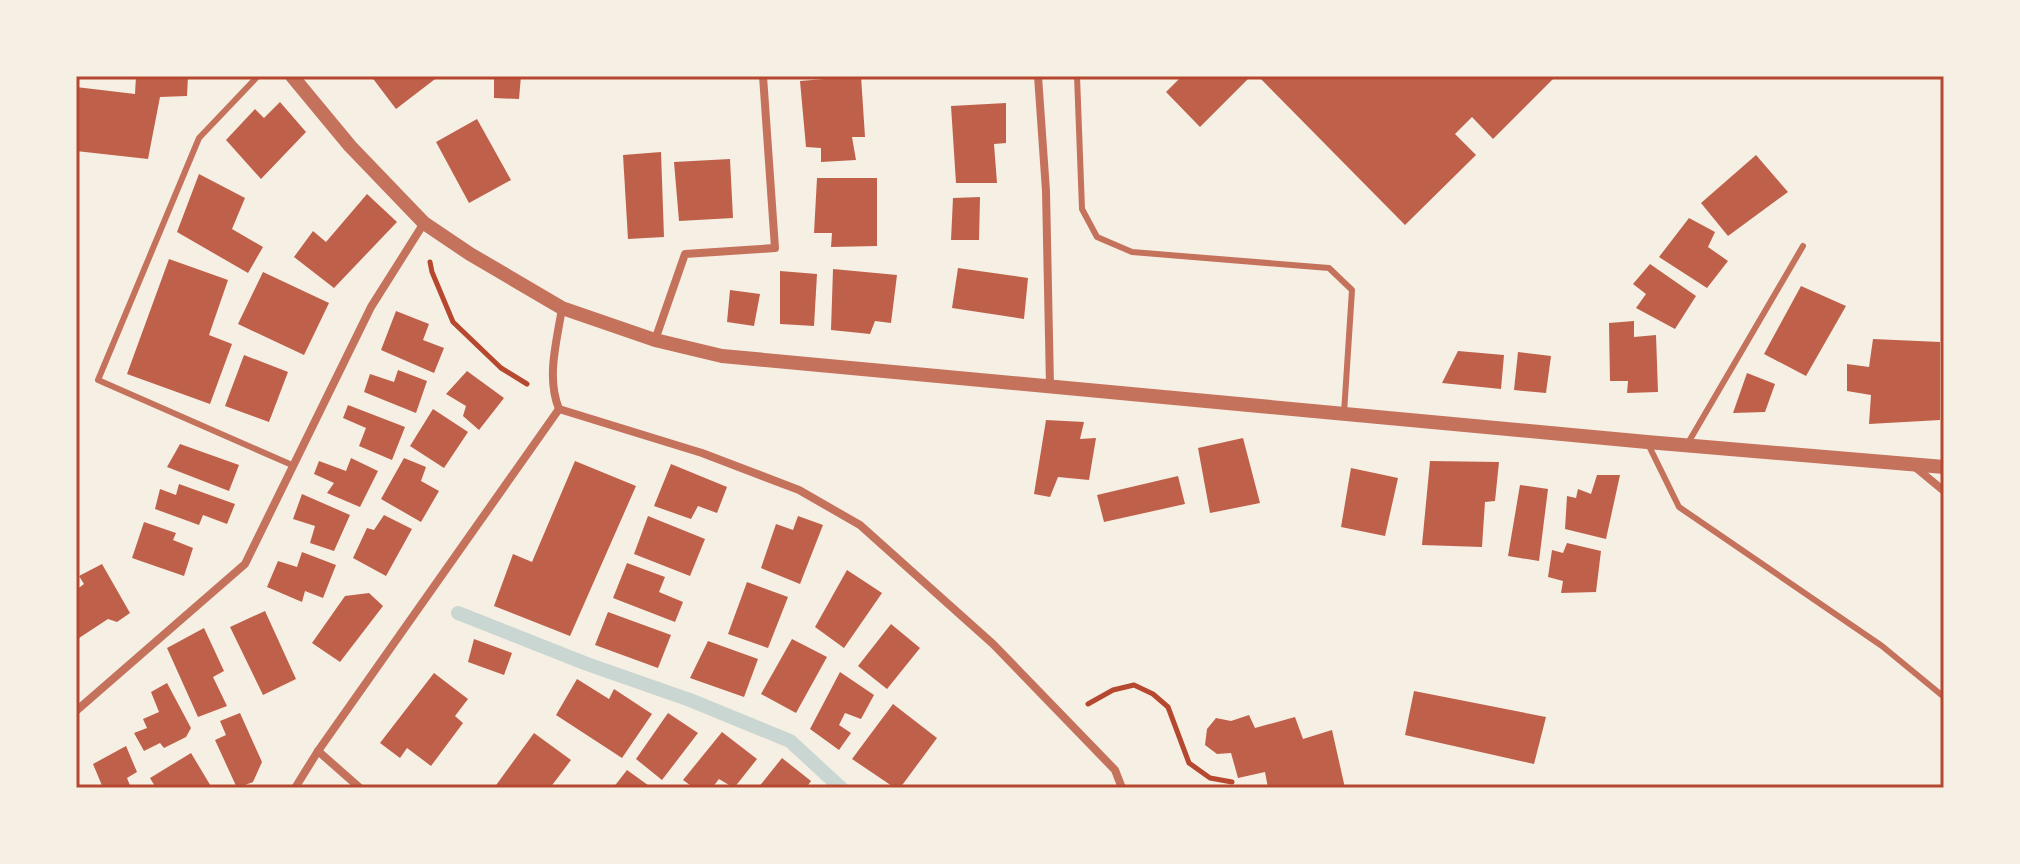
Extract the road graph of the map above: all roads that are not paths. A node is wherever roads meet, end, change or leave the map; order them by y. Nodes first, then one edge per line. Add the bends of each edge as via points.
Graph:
1 (258, 76) edge
2 (292, 76) edge
3 (763, 76) edge
4 (1038, 76) edge
5 (1077, 76) edge
6 (424, 223) junction
7 (1803, 246) dead end
8 (562, 308) junction
9 (655, 340) junction
10 (1050, 386) junction
11 (559, 409) junction
12 (1344, 413) junction
13 (1647, 442) junction
14 (1687, 445) junction
15 (1911, 464) junction
16 (292, 465) junction
17 (1944, 467) edge
18 (1944, 491) edge
19 (1944, 697) edge
20 (76, 711) edge
21 (318, 751) junction
22 (295, 788) edge
23 (360, 788) edge
24 (1122, 788) edge

1 - 16 lane via 199,138 98,380
2 - 6 street
3 - 9 street via 775,248 685,254
4 - 10 street
5 - 12 lane via 1082,209 1097,237 1132,252 1329,268 1352,290
6 - 8 street
6 - 16 street via 371,307
7 - 14 lane
8 - 9 street
8 - 11 street via 552,373
9 - 10 street via 722,356
10 - 12 street
11 - 21 street
11 - 24 street via 702,453 799,490 860,525 993,644 1115,770
12 - 13 street
13 - 14 street
13 - 19 lane via 1679,507 1882,646
14 - 15 street
15 - 17 street
15 - 18 street
16 - 20 street via 245,564
21 - 22 street
21 - 23 street

